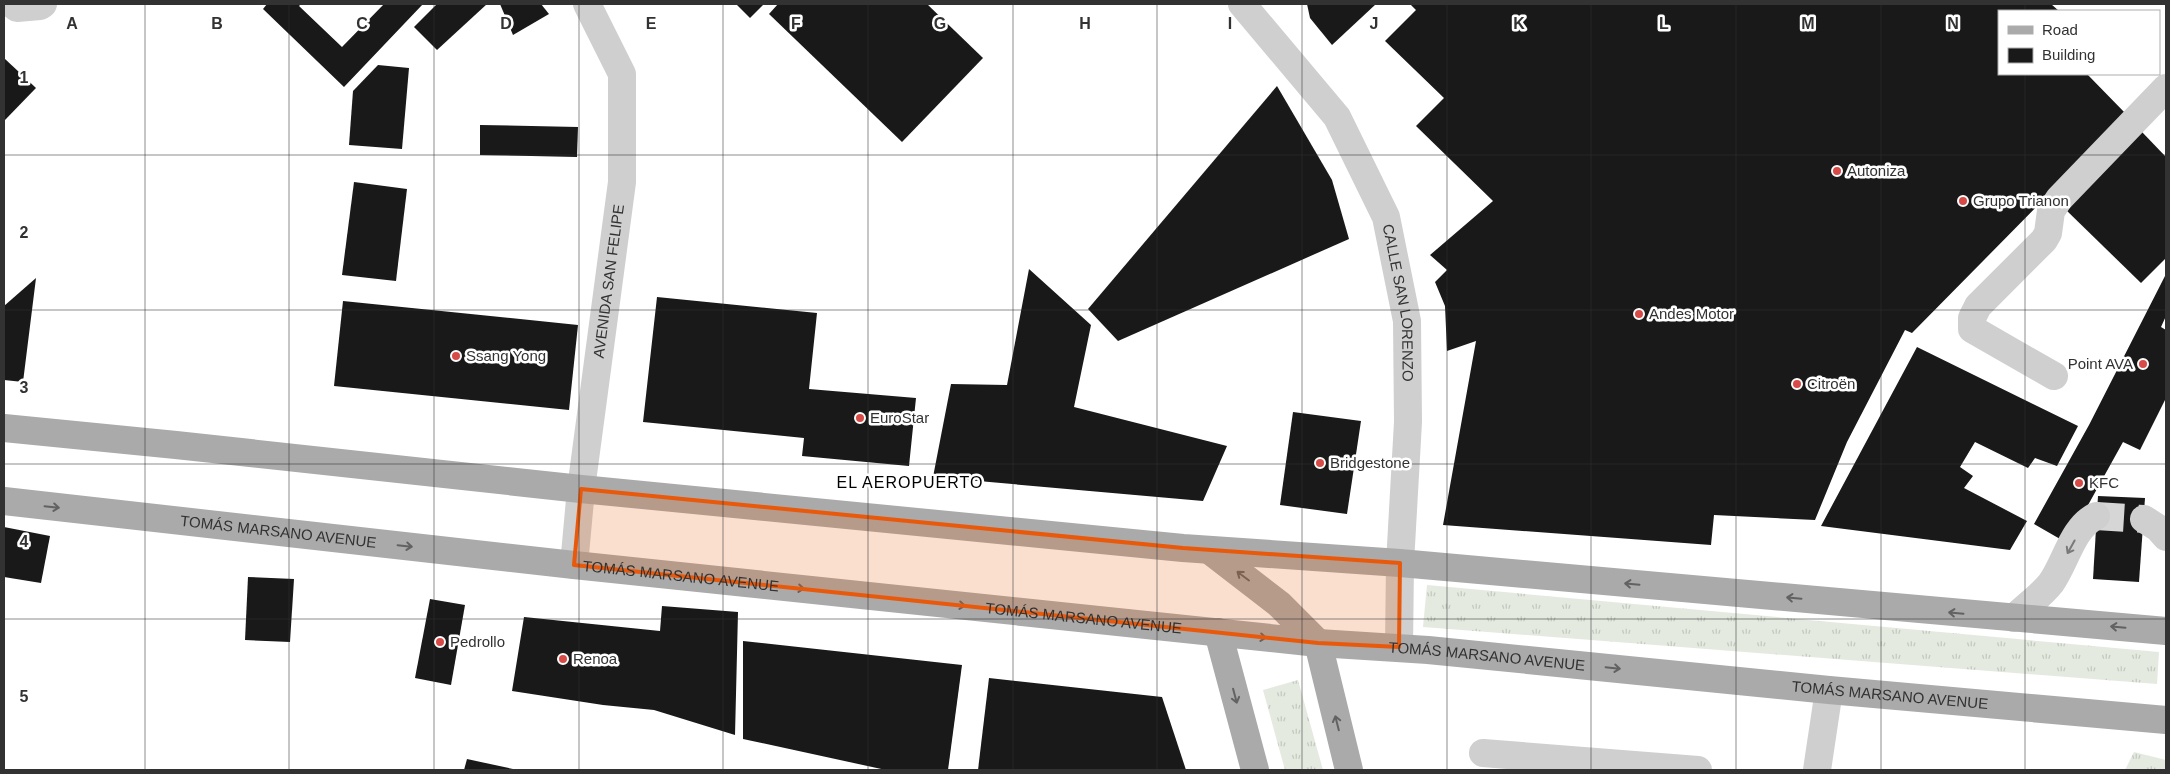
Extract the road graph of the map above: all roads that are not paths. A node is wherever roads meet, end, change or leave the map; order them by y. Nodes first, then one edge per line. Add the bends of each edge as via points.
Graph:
1 (12, 4) edge
2 (43, 4) edge
3 (587, 4) edge
4 (1242, 4) edge
5 (2166, 88) edge
6 (2054, 376) dead end
7 (4, 428) edge
8 (581, 489) junction
9 (4, 501) edge
10 (2096, 516) dead end
11 (1209, 550) junction
12 (1400, 563) junction
13 (574, 564) junction
14 (2014, 618) junction
15 (1218, 632) junction
16 (2166, 632) edge
17 (1318, 643) junction
18 (1399, 647) junction
19 (1830, 690) junction
20 (2166, 720) edge
21 (1483, 753) dead end
22 (1255, 770) edge
23 (1349, 770) edge
24 (1698, 770) edge
25 (1817, 770) edge

1 - 2 street via 17,8
3 - 8 street, AVENIDA SAN FELIPE via 622,74 622,182
4 - 12 street, CALLE SAN LORENZO via 1337,117 1386,217 1407,321 1408,422
5 - 6 street via 2059,199 2051,211 2044,240 1978,306 1972,318 1972,329
7 - 8 main road
8 - 11 main road
8 - 13 street, AVENIDA SAN FELIPE
9 -> 13 main road, TOMÁS MARSANO AVENUE
10 -> 14 street via 2079,532 2051,582
11 - 12 main road
17 -> 11 main road via 1279,604
14 -> 12 main road
12 - 18 street, CALLE SAN LORENZO
13 -> 15 main road, TOMÁS MARSANO AVENUE
16 -> 14 main road
15 -> 17 main road, TOMÁS MARSANO AVENUE
15 -> 22 main road
17 - 18 main road, TOMÁS MARSANO AVENUE
23 -> 17 main road
18 -> 19 main road, TOMÁS MARSANO AVENUE
19 - 20 main road, TOMÁS MARSANO AVENUE
19 - 25 street
21 - 24 street

